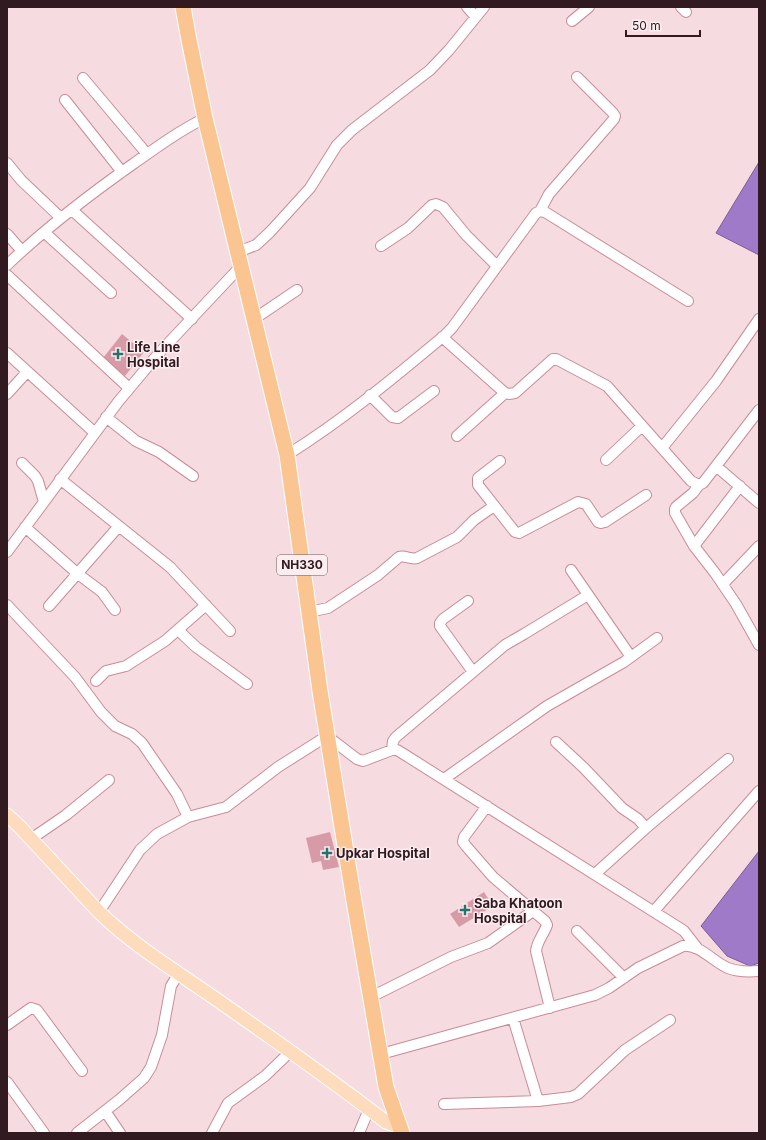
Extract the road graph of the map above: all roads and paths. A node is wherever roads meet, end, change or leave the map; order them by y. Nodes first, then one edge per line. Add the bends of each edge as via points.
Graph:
1 (183, 7) edge
2 (467, 7) edge
3 (484, 7) edge
4 (589, 7) edge
5 (476, 16) junction
6 (572, 21) dead end
7 (577, 77) dead end
8 (83, 78) dead end
9 (65, 100) dead end
10 (205, 118) junction
11 (147, 154) junction
12 (7, 163) edge
13 (122, 172) junction
14 (72, 210) junction
15 (540, 211) junction
16 (61, 218) junction
17 (44, 232) junction
18 (7, 234) edge
19 (381, 246) dead end
20 (22, 250) junction
21 (240, 259) junction
22 (7, 265) edge
23 (497, 266) junction
24 (7, 275) edge
25 (297, 290) dead end
26 (111, 293) dead end
27 (688, 301) dead end
28 (192, 319) junction
29 (254, 319) junction
30 (759, 319) edge
31 (442, 337) junction
32 (7, 353) edge
33 (27, 372) junction
34 (129, 388) junction
35 (434, 391) dead end
36 (505, 393) junction
37 (7, 394) edge
38 (370, 395) junction
39 (759, 410) edge
40 (106, 417) junction
41 (642, 426) junction
42 (95, 433) junction
43 (457, 436) dead end
44 (662, 448) junction
45 (287, 455) junction
46 (606, 460) dead end
47 (500, 461) dead end
48 (22, 462) dead end
49 (716, 466) junction
50 (193, 476) dead end
51 (60, 479) junction
52 (699, 485) junction
53 (740, 486) junction
54 (646, 495) dead end
55 (758, 501) edge
56 (44, 502) junction
57 (494, 506) junction
58 (119, 526) junction
59 (25, 527) junction
60 (694, 546) junction
61 (759, 546) edge
62 (7, 552) edge
63 (571, 570) dead end
64 (78, 574) junction
65 (723, 584) junction
66 (588, 595) junction
67 (468, 601) dead end
68 (7, 605) edge
69 (206, 605) junction
70 (49, 606) dead end
71 (115, 610) dead end
72 (309, 612) junction
73 (178, 630) junction
74 (230, 631) dead end
75 (657, 638) dead end
76 (759, 645) edge
77 (631, 657) junction
78 (473, 672) junction
79 (96, 680) dead end
80 (247, 684) dead end
81 (327, 736) junction
82 (556, 742) dead end
83 (392, 750) junction
84 (728, 759) dead end
85 (444, 779) junction
86 (109, 780) dead end
87 (759, 791) edge
88 (487, 806) junction
89 (7, 815) edge
90 (188, 817) junction
91 (646, 828) junction
92 (31, 839) junction
93 (594, 874) junction
94 (533, 911) junction
95 (654, 911) junction
96 (99, 912) junction
97 (577, 931) dead end
98 (698, 949) junction
99 (759, 971) edge
100 (178, 973) junction
101 (624, 978) junction
102 (371, 997) junction
103 (550, 1008) junction
104 (514, 1018) junction
105 (670, 1020) dead end
106 (7, 1025) edge
107 (290, 1052) junction
108 (381, 1054) junction
109 (82, 1071) dead end
110 (7, 1082) edge
111 (538, 1101) junction
112 (444, 1104) dead end
113 (369, 1109) junction
114 (105, 1111) junction
115 (401, 1130) edge
116 (44, 1133) edge
117 (77, 1133) edge
118 (120, 1133) edge
119 (212, 1133) edge
120 (359, 1133) edge

1 - 10 highway, NH330
2 - 5 street
3 - 5 street
4 - 6 street
5 - 21 street via 430,70 352,130 337,145 310,188 270,232
7 - 15 street via 615,116 549,194
8 - 11 street
9 - 13 street
10 - 11 street via 179,131
10 - 21 highway, NH330
11 - 13 street
12 - 16 street
13 - 14 street
14 - 16 street
14 - 28 street
15 - 23 street
15 - 27 street
16 - 17 street
17 - 20 street
17 - 26 street
18 - 20 street
19 - 23 street via 404,232 436,204 443,208 466,236
20 - 22 street
21 - 28 street
21 - 29 highway, NH330
23 - 31 street via 452,328
24 - 34 street
25 - 29 street
28 - 34 street
29 - 45 highway, NH330
30 - 44 street via 716,381
31 - 36 street
31 - 38 street
32 - 33 street
33 - 37 street
33 - 42 street
34 - 40 street
35 - 38 street via 398,418 392,417
36 - 41 street via 515,393 556,359 607,386
36 - 43 street
38 - 45 street
39 - 49 street
40 - 42 street
40 - 50 street via 136,441 159,452
41 - 44 street
41 - 46 street
42 - 51 street
44 - 52 street via 691,482
45 - 72 highway, NH330
47 - 57 street via 477,481
48 - 56 street via 38,481
49 - 52 street
49 - 53 street
51 - 56 street
51 - 58 street
52 - 60 street via 674,509
53 - 55 street
53 - 60 street
54 - 57 street via 606,522 598,522 586,504 578,502 519,533 513,530
56 - 59 street
57 - 72 street via 474,520 457,537 418,558 399,557 378,575 328,608
58 - 64 street
58 - 69 street via 174,570
59 - 62 street
59 - 64 street
60 - 65 street
61 - 65 street
63 - 66 street
64 - 70 street
64 - 71 street via 102,592
65 - 76 street
66 - 77 street
66 - 78 street via 505,645
67 - 78 street via 443,619 440,626
68 - 90 street via 75,677 101,712 115,726 132,734 142,743 177,794
69 - 73 street
69 - 74 street
72 - 81 highway, NH330
73 - 79 street via 126,666 106,672
73 - 80 street via 196,647
75 - 77 street
77 - 85 street via 547,706
78 - 83 street via 396,737
81 - 83 street via 357,759 364,761
81 - 90 street via 278,767 226,807
81 - 102 highway, NH330
82 - 91 street via 622,808
83 - 85 street via 397,750
84 - 91 street
85 - 88 street
86 - 92 street
87 - 95 street
88 - 93 street
88 - 94 street via 463,842 493,877
89 - 92 main road
90 - 96 street via 158,834 140,850
91 - 93 street
92 - 96 main road
93 - 95 street
94 - 102 street via 488,943 451,957
94 - 103 street via 547,924 536,951
95 - 98 street via 684,931
96 - 100 main road via 133,941
97 - 101 street
98 - 99 street via 727,968 743,972
98 - 101 street via 689,945 683,946 638,968
100 - 107 main road
100 - 114 street via 171,986 162,1035 151,1067 144,1078
101 - 103 street via 595,995
102 - 108 highway, NH330
103 - 104 street
104 - 108 street
104 - 111 street
105 - 111 street via 625,1050 578,1094
106 - 109 street via 31,1008 37,1010
107 - 113 main road
107 - 119 street via 265,1076 228,1103
108 - 115 highway, NH330 via 386,1087
110 - 116 street
111 - 112 street
113 - 115 main road
113 - 120 street
114 - 117 street
114 - 118 street

